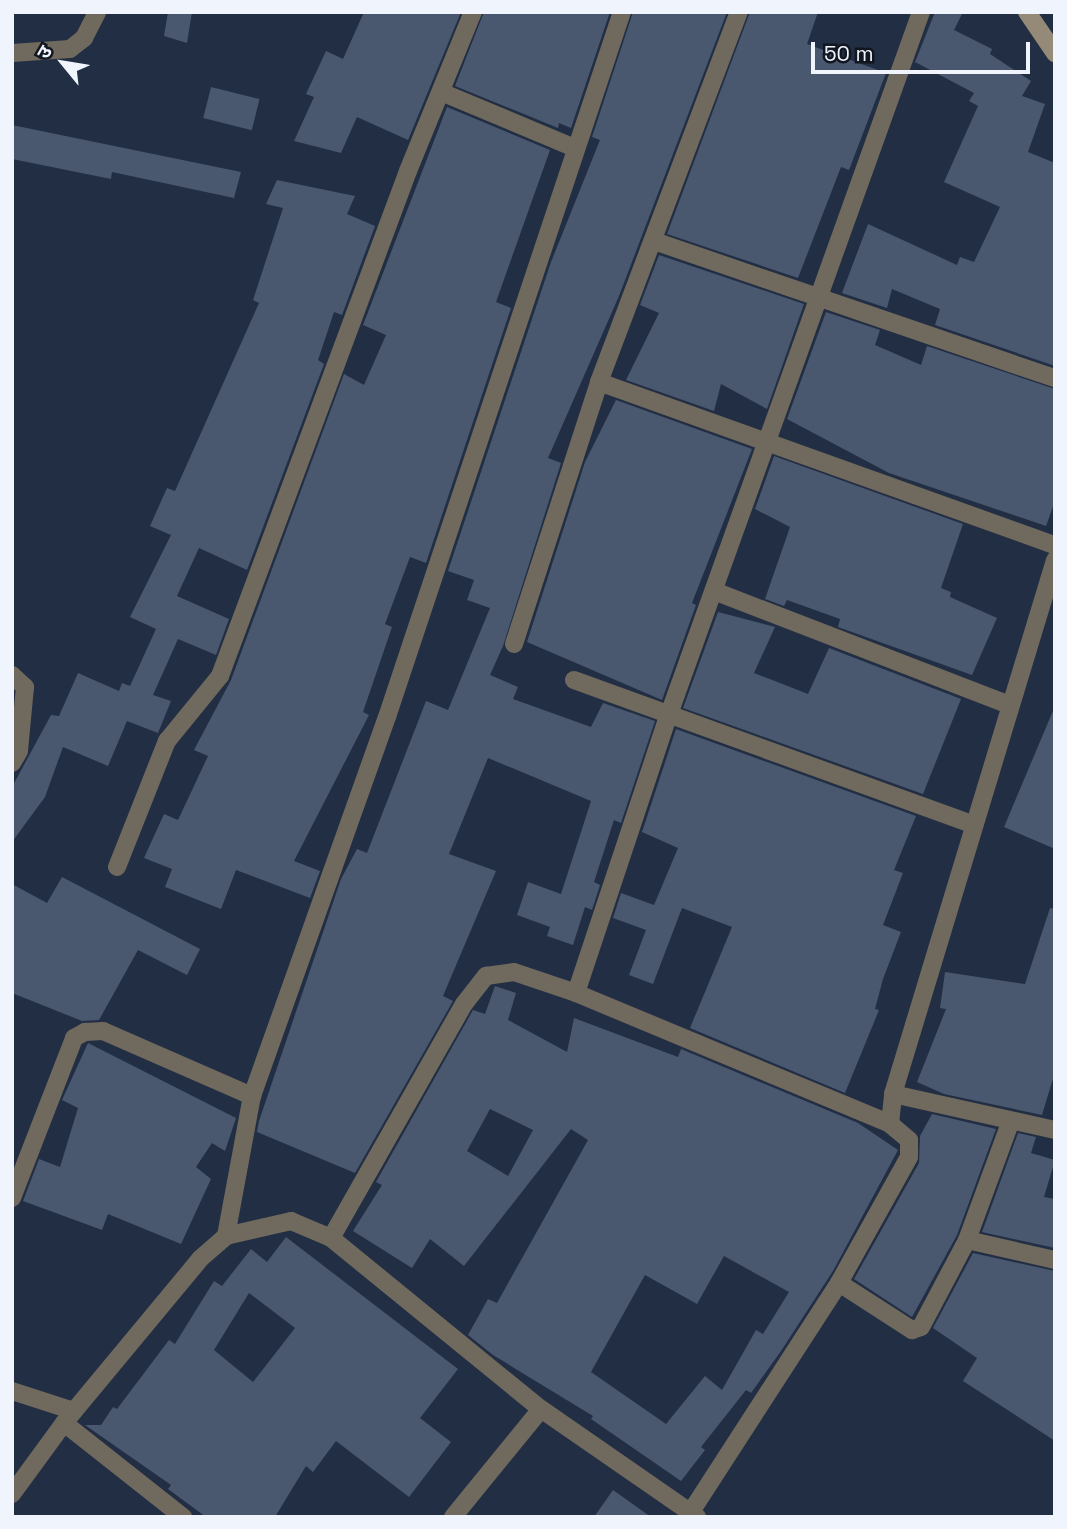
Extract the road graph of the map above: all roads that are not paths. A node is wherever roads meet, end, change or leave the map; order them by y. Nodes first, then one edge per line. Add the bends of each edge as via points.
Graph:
1 (97, 12) edge
2 (473, 12) edge
3 (622, 12) edge
4 (739, 12) edge
5 (921, 12) edge
6 (1027, 12) edge
7 (1055, 53) edge
8 (12, 54) edge
9 (441, 92) junction
10 (575, 148) junction
11 (654, 241) junction
12 (819, 297) junction
13 (1055, 378) edge
14 (599, 382) junction
15 (767, 444) junction
16 (1055, 545) edge
17 (1055, 560) edge
18 (714, 591) junction
19 (514, 644) dead end
20 (12, 675) edge
21 (574, 680) dead end
22 (1009, 705) junction
23 (668, 717) junction
24 (12, 763) edge
25 (972, 824) junction
26 (117, 867) dead end
27 (576, 993) junction
28 (893, 1094) junction
29 (252, 1096) junction
30 (1010, 1123) junction
31 (890, 1124) junction
32 (1055, 1130) edge
33 (12, 1198) edge
34 (226, 1237) junction
35 (331, 1238) junction
36 (967, 1240) junction
37 (1055, 1260) edge
38 (839, 1283) junction
39 (12, 1391) edge
40 (541, 1409) junction
41 (69, 1417) junction
42 (12, 1494) edge
43 (694, 1514) edge
44 (183, 1517) edge
45 (453, 1517) edge

1 - 8 street via 85,38 70,49
2 - 9 street
3 - 10 street
4 - 11 street
5 - 12 street
6 - 7 street
9 - 10 street
9 - 26 street via 220,676 167,741
10 - 29 street via 387,717
11 - 12 street
11 - 14 street
12 - 13 street
12 - 15 street
14 - 15 street
14 - 19 street
15 - 16 street
15 - 18 street
17 - 22 street
18 - 22 street
18 - 23 street
20 - 24 street via 26,687 19,751
21 - 23 street
22 - 25 street
23 - 25 street
23 - 27 street
25 - 28 street
27 - 31 street
27 - 35 street via 514,972 486,976 464,1004
28 - 30 street
28 - 31 street
29 - 33 street via 103,1031 85,1032 74,1038
29 - 34 street
30 - 32 street
30 - 36 street
31 - 38 street via 909,1140 909,1157
34 - 35 street via 291,1222
34 - 41 street via 201,1258
35 - 40 street
36 - 37 street
36 - 38 street via 921,1327 912,1330
38 - 43 street
39 - 41 street
40 - 43 street
40 - 45 street
41 - 42 street
41 - 44 street

